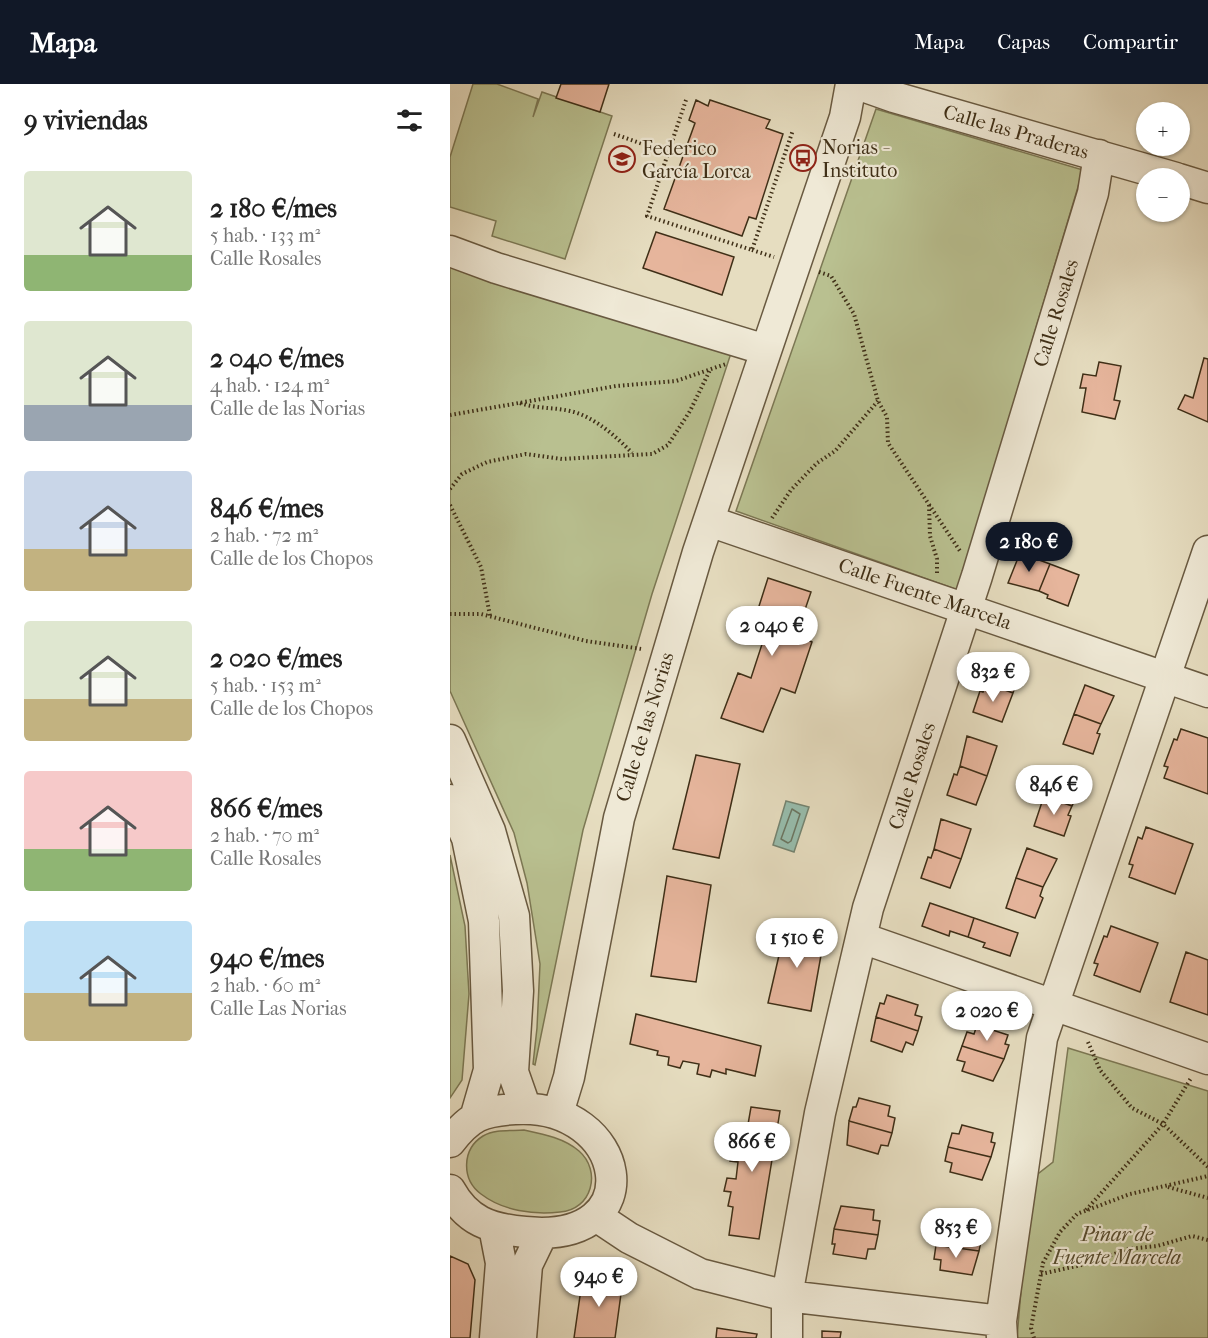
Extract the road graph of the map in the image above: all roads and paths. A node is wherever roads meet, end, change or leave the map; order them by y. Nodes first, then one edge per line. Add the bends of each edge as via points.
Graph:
1 (851, 84) edge
2 (857, 84) edge
3 (686, 100) dead end
4 (793, 130) dead end
5 (614, 134) dead end
6 (668, 153) junction
7 (1099, 155) junction
8 (1142, 168) edge
9 (1190, 183) edge
10 (1208, 188) edge
11 (450, 250) edge
12 (795, 264) junction
13 (766, 350) junction
14 (732, 357) dead end
15 (710, 370) junction
16 (878, 401) junction
17 (519, 403) junction
18 (450, 415) edge
19 (632, 453) junction
20 (450, 489) edge
21 (929, 504) junction
22 (450, 505) edge
23 (709, 521) junction
24 (762, 539) junction
25 (1208, 551) edge
26 (977, 576) junction
27 (930, 596) junction
28 (966, 608) junction
29 (450, 614) edge
30 (490, 616) junction
31 (642, 649) dead end
32 (1164, 676) junction
33 (1208, 692) edge
34 (450, 740) edge
35 (450, 800) edge
36 (862, 938) junction
37 (1052, 1005) junction
38 (1082, 1015) junction
39 (1204, 1058) edge
40 (526, 1109) junction
41 (558, 1113) junction
42 (476, 1115) junction
43 (1163, 1124) junction
44 (450, 1142) edge
45 (1208, 1167) edge
46 (1208, 1176) edge
47 (1166, 1187) junction
48 (1208, 1198) edge
49 (453, 1204) edge
50 (1085, 1211) junction
51 (596, 1216) junction
52 (494, 1227) junction
53 (542, 1234) junction
54 (1208, 1240) edge
55 (1041, 1274) junction
56 (787, 1296) junction
57 (1001, 1330) edge
58 (495, 1338) edge
59 (521, 1338) edge
60 (787, 1338) edge
61 (1034, 1338) edge

1 - 12 street, Calle de las Norias via 845,117
2 - 7 street, Calle las Praderas
3 - 6 path
4 - 6 path via 752,250 647,216
5 - 6 path
7 - 8 street, Calle las Praderas
7 - 26 street, Calle Rosales via 1093,193
9 - 10 street, Calle las Praderas
11 - 13 street via 496,268
12 - 13 street, Calle de las Norias
12 - 16 path via 831,276 837,285 854,314
13 - 23 street, Calle de las Norias
14 - 15 path via 728,363
15 - 17 path via 676,381 616,386
15 - 19 path via 668,445 652,454
16 - 21 path via 886,417 888,443
16 - 24 path via 835,451 791,490
17 - 18 path
17 - 19 path via 536,409 571,411 597,423
19 - 20 path via 562,459 526,454 487,462 462,474
21 - 26 path via 960,551 964,570
21 - 27 path via 930,536 938,570
22 - 30 path via 481,567
23 - 24 street, Calle Fuente Marcela
23 - 41 street, Calle de las Norias via 618,818 569,1077
24 - 27 street, Calle Fuente Marcela
25 - 32 street
26 - 28 street, Calle Rosales
27 - 28 street, Calle Fuente Marcela
28 - 32 street, Calle Fuente Marcela
28 - 36 street, Calle Rosales via 868,908
29 - 30 path
30 - 31 path via 586,641
32 - 33 street, Calle Fuente Marcela
32 - 37 street
34 - 40 street via 490,831 514,916 518,991 513,1072
35 - 42 street via 467,838 484,921 489,1070
36 - 37 street
36 - 56 street, Calle Rosales via 820,1113
37 - 38 street
37 - 57 street via 1042,1038
38 - 39 street
38 - 43 path via 1085,1035 1100,1070 1132,1108
39 - 43 path
40 - 41 street
40 - 42 street
41 - 51 street via 599,1142 610,1160 612,1179 607,1200
42 - 44 street
43 - 45 path
43 - 50 path
46 - 47 path
47 - 48 path
47 - 50 path via 1130,1194
49 - 52 street
50 - 55 path via 1060,1232
51 - 53 street via 584,1226
51 - 56 street via 629,1238 700,1274
52 - 53 street
52 - 58 street via 501,1263
53 - 59 street via 527,1265
54 - 55 path via 1192,1236 1128,1249
55 - 61 path via 1031,1328
56 - 57 street
56 - 60 street, Calle Rosales

